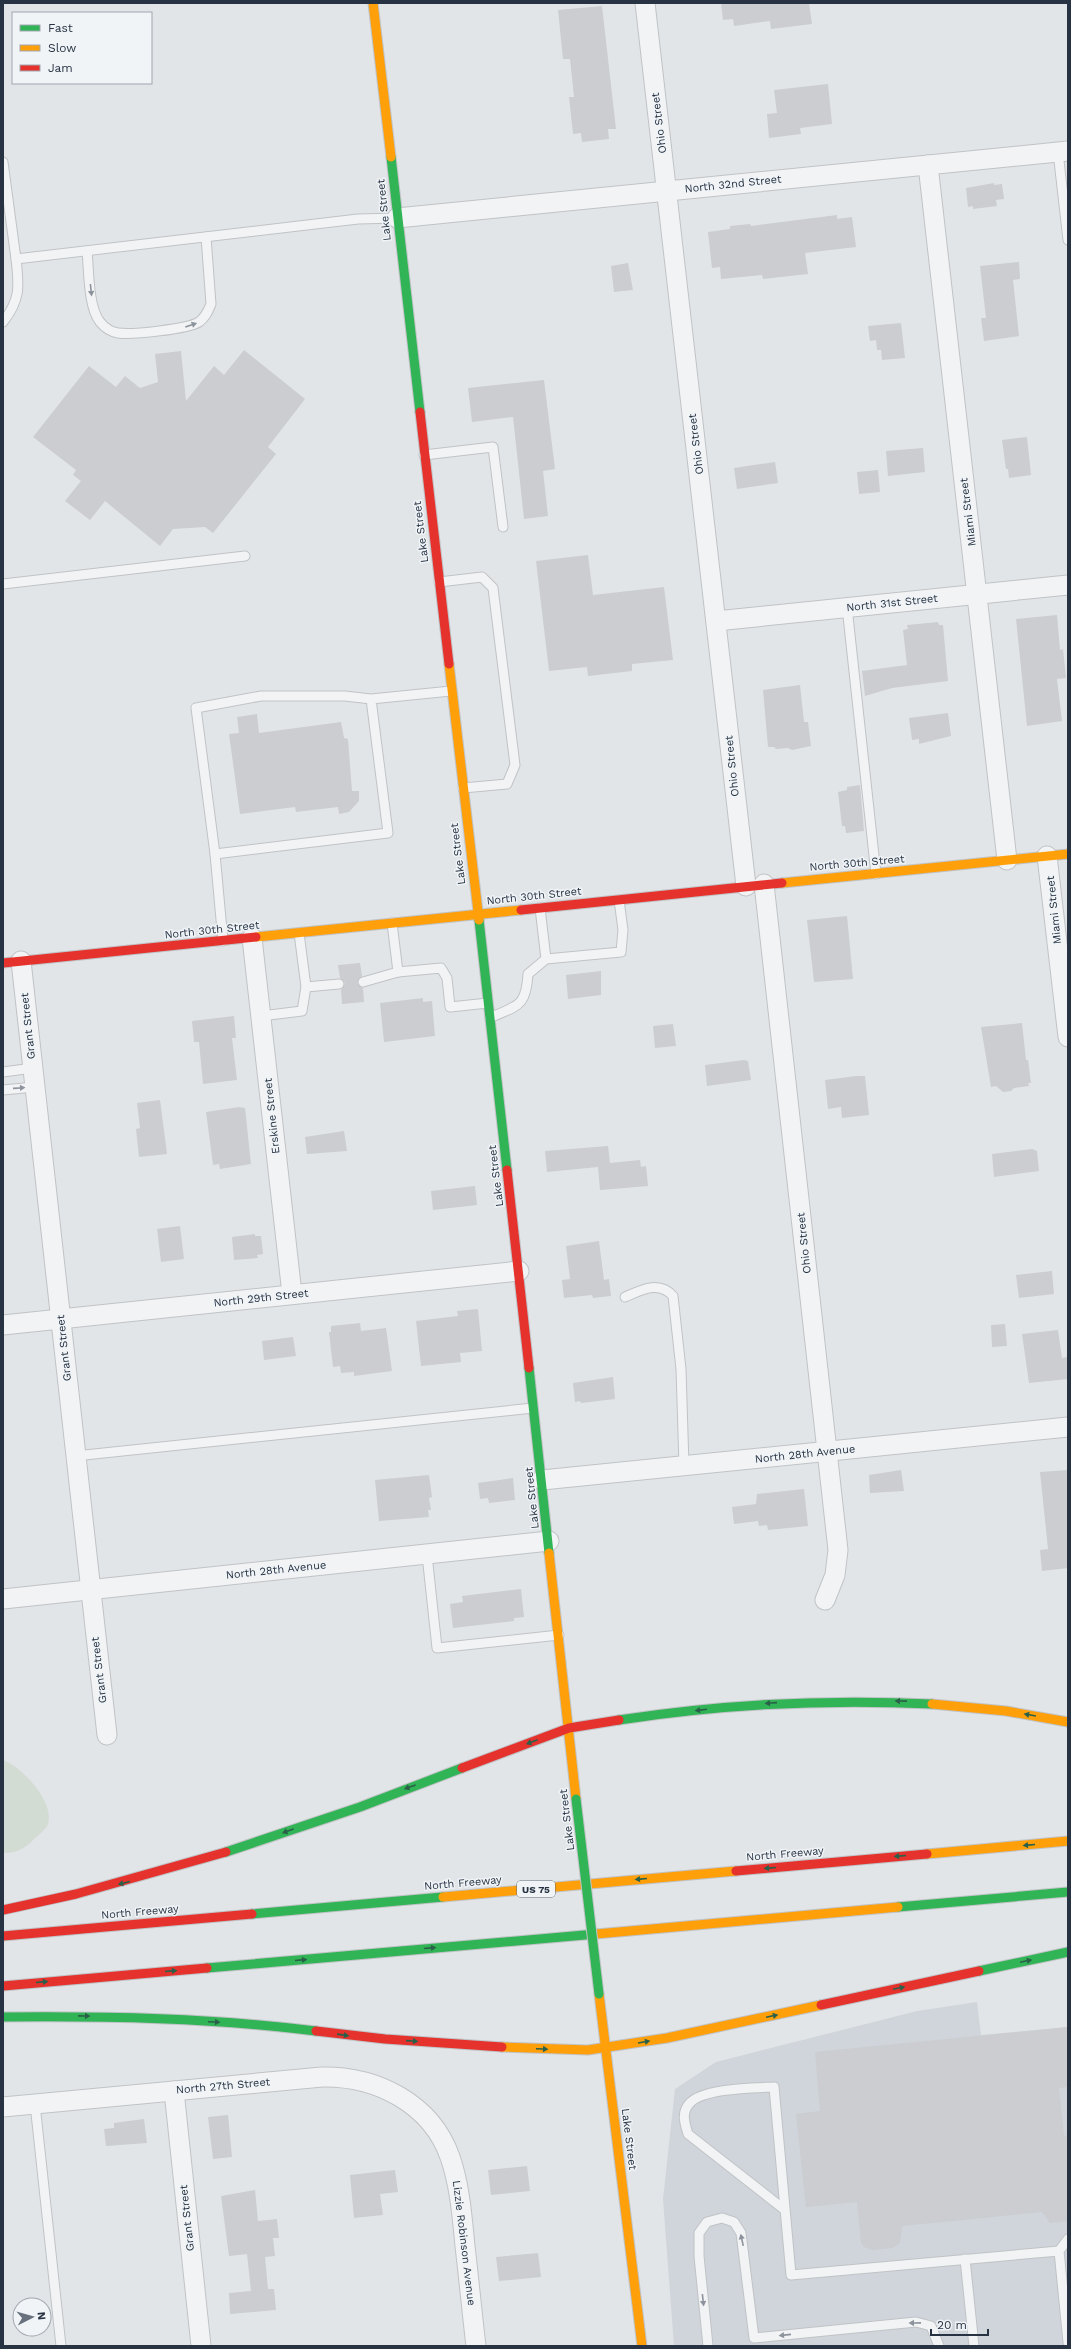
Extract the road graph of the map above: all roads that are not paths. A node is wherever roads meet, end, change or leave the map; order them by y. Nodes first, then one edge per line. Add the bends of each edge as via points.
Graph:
1 (373, 3) edge
2 (645, 3) edge
3 (1063, 151) edge
4 (3, 162) edge
5 (928, 165) junction
6 (667, 191) junction
7 (398, 218) junction
8 (206, 237) junction
9 (1068, 240) edge
10 (87, 251) junction
11 (16, 259) junction
12 (3, 322) edge
13 (424, 455) junction
14 (503, 527) dead end
15 (245, 556) dead end
16 (439, 582) junction
17 (3, 584) edge
18 (1068, 585) edge
19 (977, 594) junction
20 (847, 607) junction
21 (716, 621) junction
22 (451, 691) junction
23 (371, 699) junction
24 (463, 788) junction
25 (215, 854) junction
26 (1068, 854) edge
27 (1047, 856) junction
28 (1007, 860) junction
29 (876, 874) junction
30 (755, 885) junction
31 (620, 899) junction
32 (540, 908) junction
33 (477, 914) junction
34 (392, 923) junction
35 (299, 933) junction
36 (252, 938) junction
37 (223, 941) junction
38 (546, 959) junction
39 (12, 962) edge
40 (398, 972) junction
41 (363, 982) dead end
42 (340, 984) dead end
43 (306, 987) junction
44 (488, 1002) junction
45 (261, 1016) junction
46 (490, 1018) junction
47 (1068, 1037) edge
48 (33, 1068) junction
49 (3, 1072) edge
50 (35, 1087) junction
51 (3, 1090) edge
52 (519, 1271) junction
53 (292, 1294) junction
54 (625, 1297) dead end
55 (61, 1319) junction
56 (3, 1325) edge
57 (534, 1408) junction
58 (1068, 1427) edge
59 (828, 1452) junction
60 (75, 1456) junction
61 (684, 1466) junction
62 (542, 1480) junction
63 (549, 1542) junction
64 (427, 1555) junction
65 (90, 1590) junction
66 (3, 1599) edge
67 (825, 1600) dead end
68 (559, 1635) junction
69 (1068, 1722) edge
70 (569, 1728) junction
71 (107, 1734) dead end
72 (1068, 1841) edge
73 (1068, 1892) edge
74 (3, 1910) edge
75 (3, 1936) edge
76 (1068, 1952) edge
77 (3, 1986) edge
78 (3, 2017) edge
79 (606, 2048) junction
80 (174, 2091) junction
81 (35, 2104) junction
82 (3, 2107) edge
83 (429, 2122) joint
84 (785, 2210) junction
85 (1068, 2239) edge
86 (1059, 2251) junction
87 (965, 2259) junction
88 (754, 2342) edge
89 (1068, 2342) edge
90 (61, 2346) edge
91 (201, 2346) edge
92 (476, 2346) edge
93 (642, 2346) edge
94 (708, 2346) edge
95 (939, 2346) edge
96 (974, 2346) edge

1 - 7 main road, Lake Street
2 - 6 street, Ohio Street
3 - 5 street, North 32nd Street
3 - 9 lane
4 - 11 lane
5 - 6 street, North 32nd Street
5 - 19 street, Miami Street
6 - 7 street, North 32nd Street
6 - 21 street, Ohio Street
7 - 8 lane via 364,219
7 - 13 main road, Lake Street
8 - 10 lane
10 -> 8 lane via 95,313 106,328 127,334 182,328 200,321 207,314 211,304
10 - 11 lane
11 - 12 lane via 17,295 14,307
13 - 14 lane via 493,447
13 - 16 main road, Lake Street
15 - 17 lane
16 - 22 main road, Lake Street
16 - 24 lane via 482,577 493,588 515,765 507,784
18 - 19 street, North 31st Street
19 - 20 street, North 31st Street
19 - 28 street, Miami Street
20 - 21 street, North 31st Street
20 - 29 lane
21 - 30 street, Ohio Street
22 - 23 lane
22 - 24 main road, Lake Street
23 - 25 lane via 388,833
23 - 25 lane via 345,696 262,696 196,708
24 - 33 main road, Lake Street
25 - 37 lane
26 - 27 main road, North 30th Street
27 - 28 main road, North 30th Street
27 - 47 street, Miami Street
28 - 29 main road, North 30th Street
29 - 30 main road, North 30th Street
30 - 31 main road, North 30th Street
30 - 59 street, Ohio Street
31 - 32 main road, North 30th Street
31 - 38 lane via 623,930 621,952
32 - 33 main road, North 30th Street
32 - 38 lane
33 - 34 main road, North 30th Street
33 - 44 main road, Lake Street
34 - 35 main road, North 30th Street
34 - 40 lane
35 - 36 main road, North 30th Street
35 - 43 lane
36 - 37 main road, North 30th Street
36 - 45 street, Erskine Street
37 - 39 main road, North 30th Street
38 - 46 lane via 528,974 524,1000
39 - 48 street, Grant Street
40 - 41 lane
40 - 44 lane via 441,968 447,978 450,1007
42 - 43 lane
43 - 45 lane via 302,1011
44 - 46 main road, Lake Street
45 - 53 street, Erskine Street
46 - 52 main road, Lake Street
48 - 49 lane
48 - 50 street, Grant Street
51 -> 50 lane
50 - 55 street, Grant Street
52 - 53 street, North 29th Street
52 - 57 main road, Lake Street
53 - 55 street, North 29th Street
54 - 61 lane via 654,1287 668,1290 673,1296 681,1369
55 - 56 street, North 29th Street
55 - 60 street, Grant Street
57 - 60 lane
57 - 62 main road, Lake Street
58 - 59 street, North 28th Avenue
59 - 61 street, North 28th Avenue
59 - 67 street, Ohio Street via 838,1550 835,1575
60 - 65 street, Grant Street
61 - 62 street, North 28th Avenue
62 - 63 main road, Lake Street
63 - 64 street, North 28th Avenue
63 - 68 main road, Lake Street
64 - 65 street, North 28th Avenue
64 - 68 lane via 437,1648
65 - 66 street, North 28th Avenue
65 - 71 street, Grant Street
68 - 70 main road, Lake Street
69 -> 70 main road via 1028,1714 920,1701 812,1702 740,1705
70 -> 74 main road via 211,1858 112,1886
70 - 79 main road, Lake Street, bridge
72 -> 75 main road, North Freeway / US 75
77 -> 73 main road
79 -> 76 main road via 667,2038
78 -> 79 main road via 44,2015 148,2018 276,2026 385,2040 564,2050
79 - 93 main road, Lake Street
80 - 81 street, North 27th Street
80 - 83 street, North 27th Street via 316,2077 353,2078 396,2094
80 - 91 street, Grant Street
81 - 82 street, North 27th Street
81 - 90 lane
83 - 92 street, Lizzie Robinson Avenue via 446,2149 456,2179
84 - 84 lane via 774,2087 727,2090 688,2104 684,2115 688,2134
84 - 87 lane via 791,2275
85 - 86 lane
86 - 87 lane
86 - 89 lane
87 - 96 lane
88 -> 94 lane via 741,2233 734,2222 722,2218 708,2222 698,2233
95 -> 88 lane via 931,2326 916,2322

